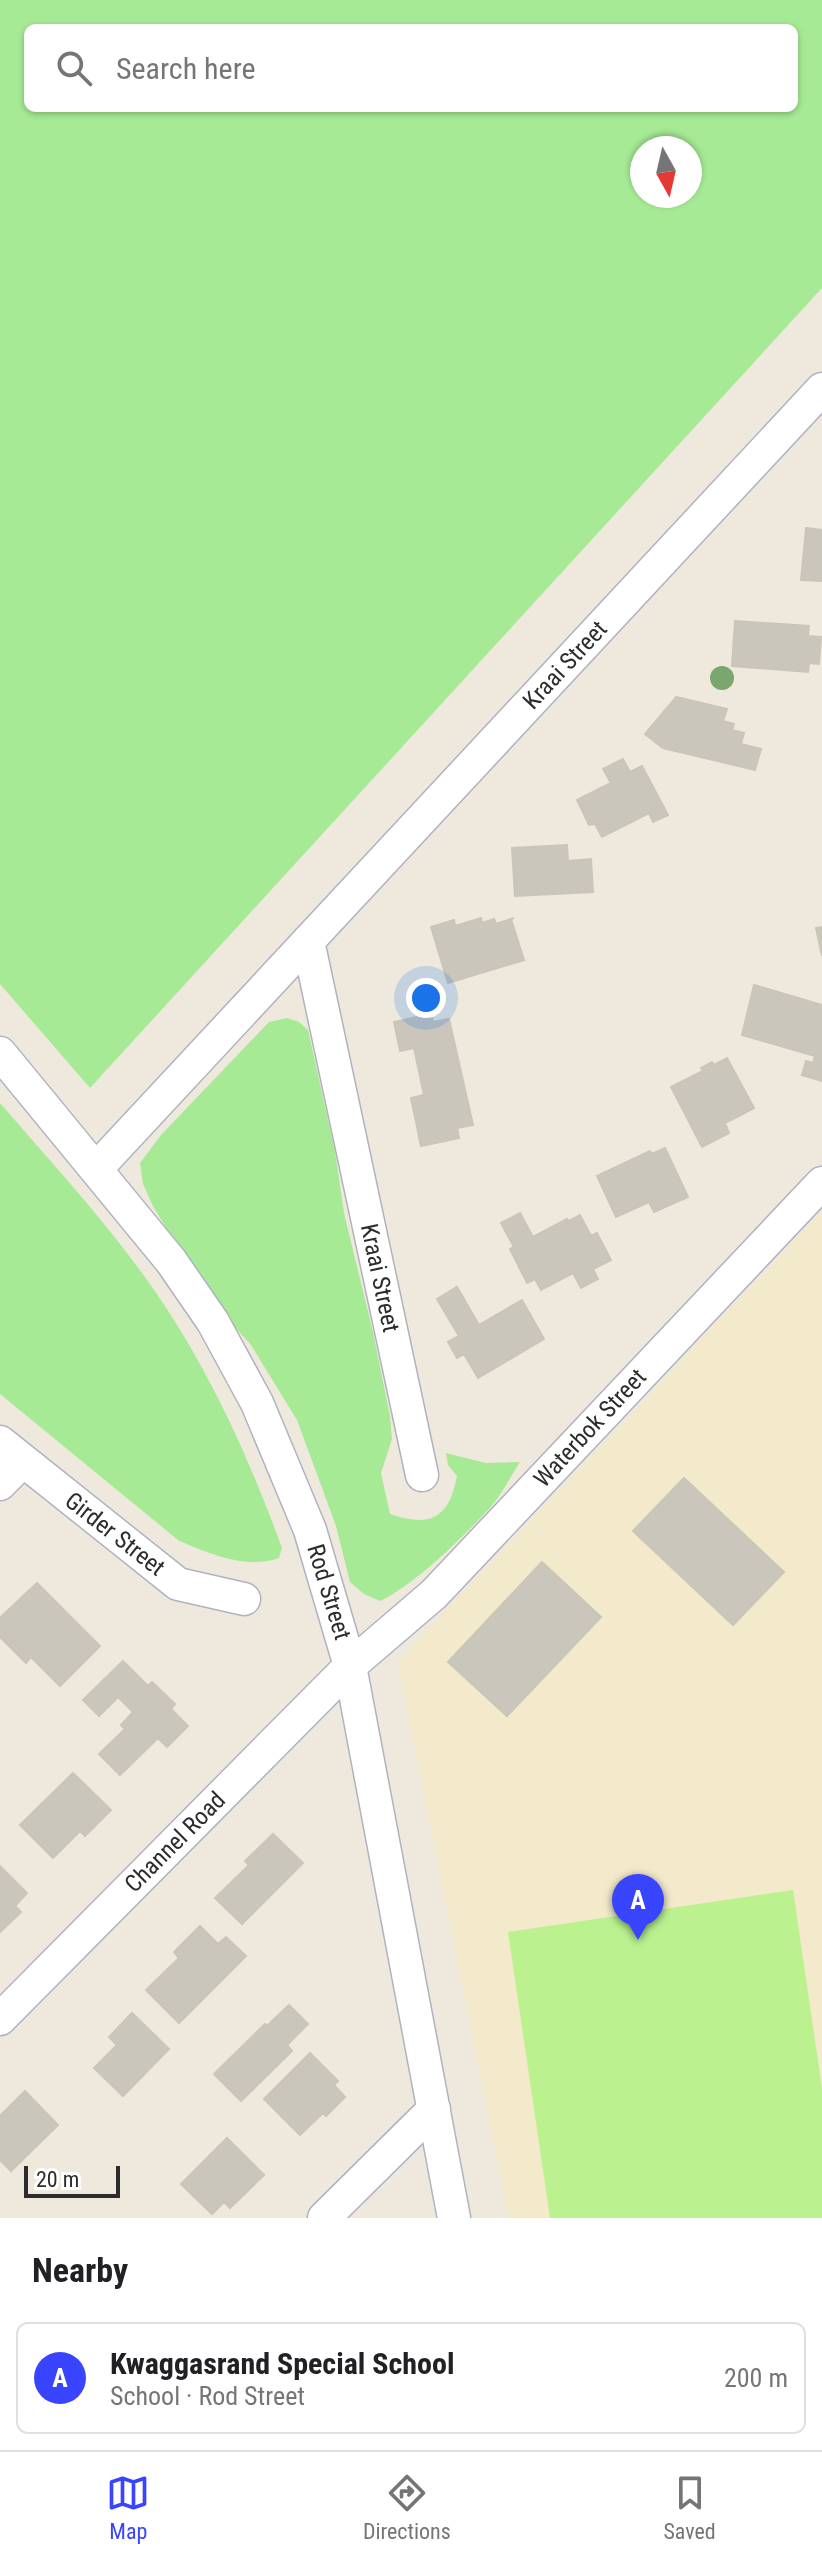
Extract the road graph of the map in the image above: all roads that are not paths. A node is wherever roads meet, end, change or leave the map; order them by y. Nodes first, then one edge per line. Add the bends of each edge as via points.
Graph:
1 (822, 389) edge
2 (308, 941) junction
3 (0, 1053) edge
4 (97, 1168) junction
5 (822, 1183) edge
6 (11, 1451) edge
7 (422, 1475) dead end
8 (0, 1484) edge
9 (244, 1599) dead end
10 (350, 1666) junction
11 (0, 2019) edge
12 (434, 2109) junction
13 (324, 2218) edge
14 (454, 2218) edge

1 - 2 street, Kraai Street
2 - 4 street, Kraai Street
2 - 7 street, Kraai Street
3 - 4 street, Rod Street
4 - 10 street, Rod Street via 213,1322 257,1403 310,1530
5 - 10 street, Waterbok Street via 434,1594
6 - 8 street
6 - 9 street, Girder Street via 178,1584
10 - 11 street, Channel Road
10 - 12 street, Rod Street
12 - 13 street
12 - 14 street, Rod Street

